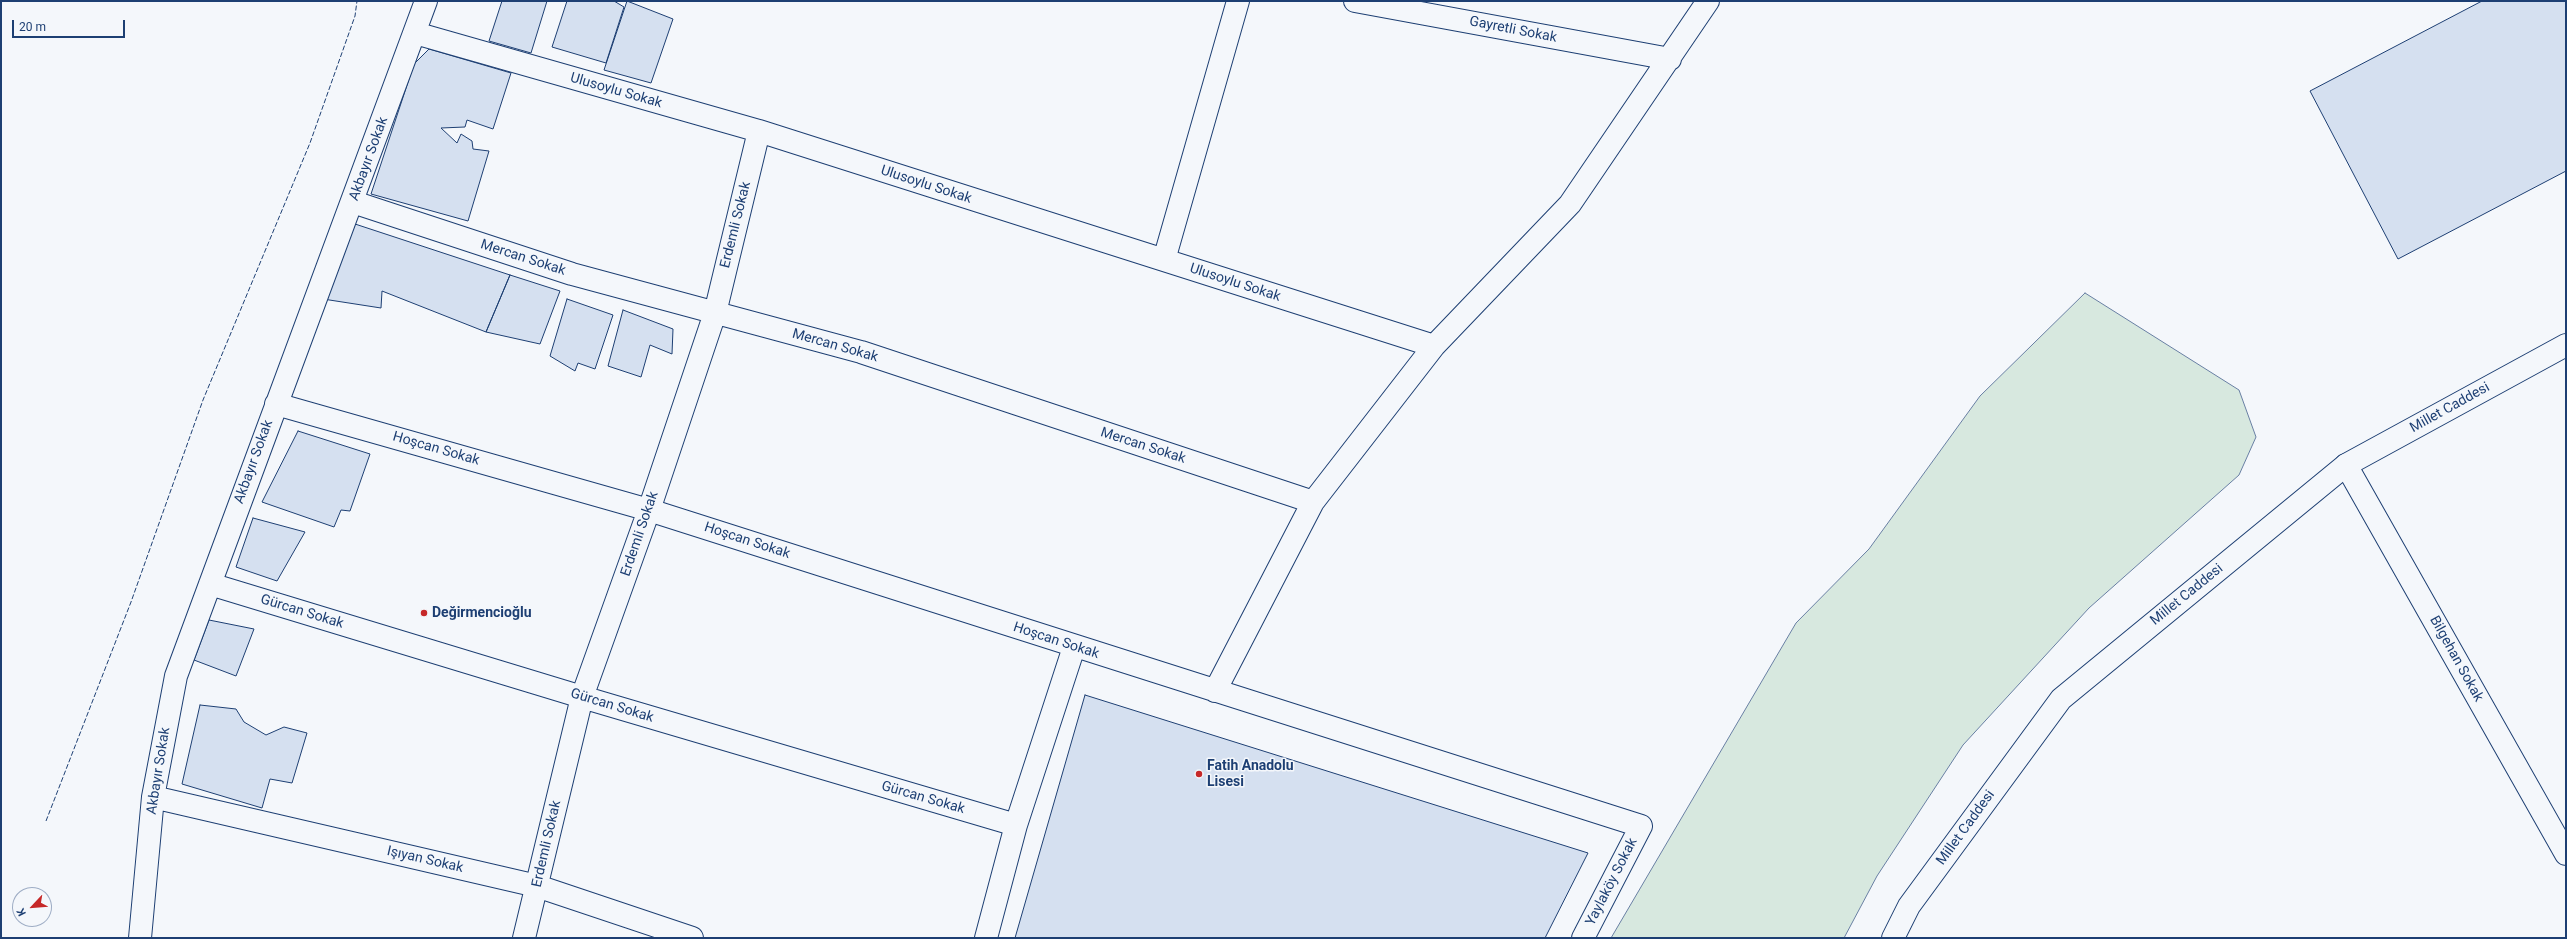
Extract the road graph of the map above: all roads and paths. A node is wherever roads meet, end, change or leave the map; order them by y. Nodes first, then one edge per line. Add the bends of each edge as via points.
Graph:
1 (426, 1) edge
2 (1238, 1) edge
3 (1355, 1) edge
4 (1708, 1) edge
5 (414, 33) junction
6 (1670, 59) junction
7 (759, 131) junction
8 (353, 202) junction
9 (1164, 260) junction
10 (715, 313) junction
11 (2566, 345) edge
12 (1434, 346) junction
13 (276, 404) junction
14 (2346, 465) junction
15 (1313, 502) junction
16 (649, 510) junction
17 (210, 584) junction
18 (1074, 647) junction
19 (1215, 691) junction
20 (582, 697) junction
21 (153, 798) junction
22 (1016, 825) junction
23 (1641, 826) joint
24 (2566, 854) edge
25 (537, 886) junction
26 (140, 938) edge
27 (524, 938) edge
28 (692, 938) edge
29 (986, 938) edge
30 (1583, 938) edge
31 (1893, 938) edge

1 - 5 street, Akbayır Sokak
2 - 9 street
3 - 6 street, Gayretli Sokak
4 - 6 street
5 - 7 street, Ulusoylu Sokak
5 - 8 street, Akbayır Sokak
6 - 12 street via 1570,204
7 - 9 street, Ulusoylu Sokak
7 - 10 street, Erdemli Sokak
8 - 10 street, Mercan Sokak via 572,274
8 - 13 street, Akbayır Sokak
9 - 12 street, Ulusoylu Sokak
10 - 15 street, Mercan Sokak via 862,352
10 - 16 street, Erdemli Sokak
11 - 14 street, Millet Caddesi
12 - 15 street
13 - 16 street, Hoşcan Sokak
13 - 17 street, Akbayır Sokak
14 - 24 street, Bilgehan Sokak
14 - 31 street, Millet Caddesi via 2061,699 1909,906
15 - 19 street
16 - 18 street, Hoşcan Sokak
16 - 20 street, Erdemli Sokak
17 - 20 street, Gürcan Sokak
17 - 21 street, Akbayır Sokak via 176,676
18 - 19 street, Hoşcan Sokak
18 - 22 street
19 - 23 street, Hoşcan Sokak
20 - 22 street, Gürcan Sokak
20 - 25 street, Erdemli Sokak
21 - 25 street, Işıyan Sokak
21 - 26 street, Akbayır Sokak
22 - 29 street
23 - 30 street, Yaylaköy Sokak
25 - 27 street, Erdemli Sokak
25 - 28 street, Işıyan Sokak

